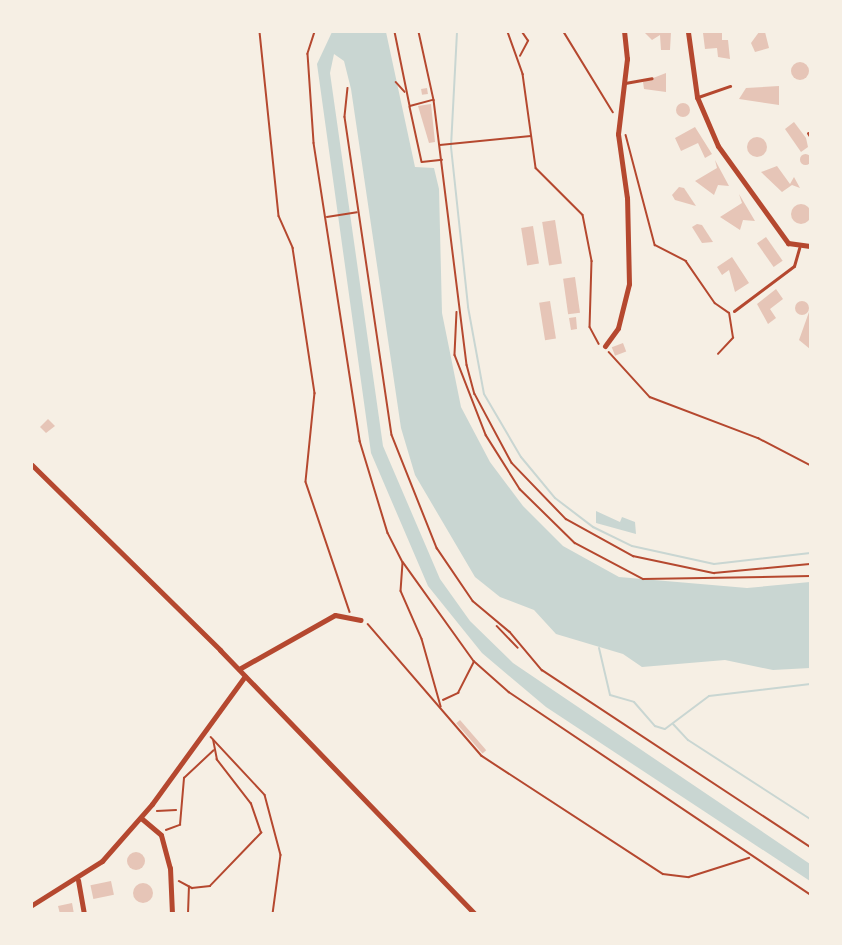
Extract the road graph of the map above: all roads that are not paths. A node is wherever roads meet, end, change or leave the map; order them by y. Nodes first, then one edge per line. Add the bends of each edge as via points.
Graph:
1 (624, 32) edge
2 (688, 32) edge
3 (652, 78) dead end
4 (625, 83) junction
5 (730, 86) dead end
6 (697, 97) junction
7 (810, 246) edge
8 (799, 248) junction
9 (734, 311) road end
10 (605, 346) road end
11 (32, 465) edge
12 (362, 620) road end
13 (239, 669) junction
14 (245, 676) junction
15 (141, 818) junction
16 (78, 880) junction
17 (32, 905) edge
18 (84, 914) edge
19 (172, 914) edge
20 (475, 914) edge

1 - 4 street
2 - 6 street
3 - 4 lane
4 - 10 street via 618,120 629,284 616,334
5 - 6 lane
6 - 8 street via 727,160 785,240
7 - 8 street
8 - 9 lane via 794,266
11 - 13 street
12 - 13 street via 349,614 317,622
13 - 14 street
14 - 15 street
14 - 20 street
15 - 16 street
15 - 19 street via 156,830 171,877
16 - 17 street
16 - 18 street

